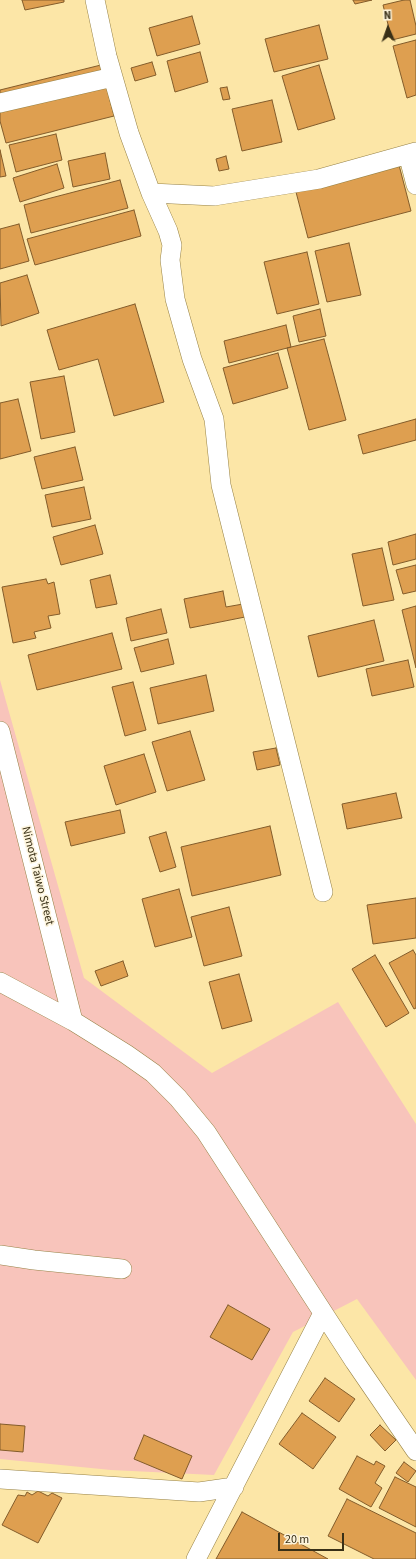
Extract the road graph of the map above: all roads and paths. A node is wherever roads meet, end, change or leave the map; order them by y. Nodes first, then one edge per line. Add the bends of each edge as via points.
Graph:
1 (95, 0) edge
2 (113, 77) junction
3 (0, 103) edge
4 (412, 153) edge
5 (416, 185) edge
6 (151, 193) junction
7 (0, 731) edge
8 (323, 892) dead end
9 (0, 982) edge
10 (73, 1021) junction
11 (0, 1256) edge
12 (122, 1269) dead end
13 (323, 1313) junction
14 (416, 1450) edge
15 (0, 1479) edge
16 (234, 1487) junction
17 (196, 1559) edge

1 - 2 street
2 - 3 street
2 - 6 street via 129,133
4 - 5 street
4 - 6 street via 319,179 214,196
6 - 8 street via 172,245 170,260 175,298 192,359 214,419 221,485
7 - 10 street, Nimota Taiwo Street
9 - 10 street
10 - 13 street via 153,1073 178,1098 206,1132
11 - 12 street
13 - 14 street
13 - 16 street
15 - 16 street via 199,1492
16 - 17 street

